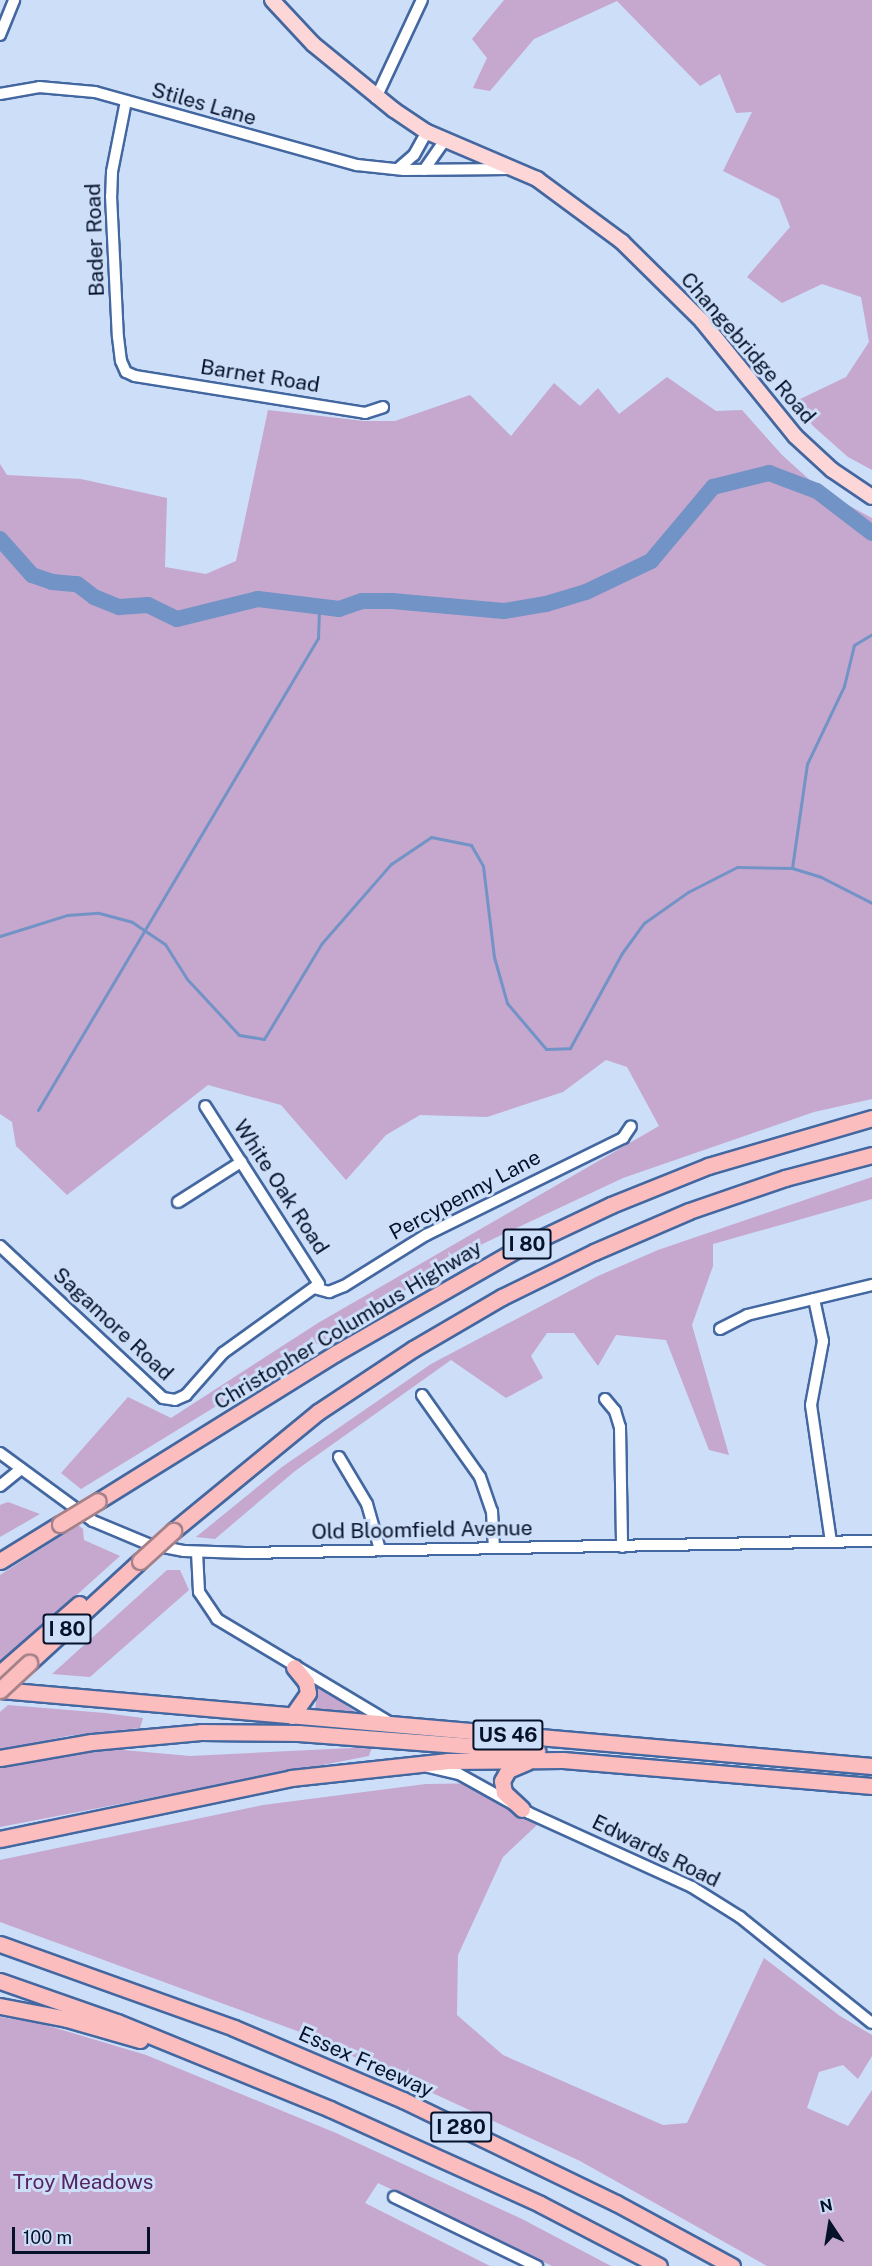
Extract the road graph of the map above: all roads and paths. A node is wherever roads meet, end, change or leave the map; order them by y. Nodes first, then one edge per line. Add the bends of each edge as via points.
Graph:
1 (14, 0) edge
2 (272, 0) edge
3 (422, 0) edge
4 (0, 35) edge
5 (0, 93) edge
6 (376, 98) junction
7 (126, 101) junction
8 (427, 132) junction
9 (445, 140) junction
10 (400, 167) junction
11 (512, 169) junction
12 (424, 170) junction
13 (131, 374) joint
14 (383, 407) dead end
15 (872, 497) edge
16 (205, 1106) dead end
17 (872, 1118) edge
18 (631, 1126) dead end
19 (872, 1155) edge
20 (241, 1161) junction
21 (178, 1202) dead end
22 (2, 1251) edge
23 (872, 1285) edge
24 (314, 1288) junction
25 (814, 1299) junction
26 (720, 1329) dead end
27 (422, 1395) dead end
28 (605, 1399) dead end
29 (0, 1453) edge
30 (339, 1457) dead end
31 (21, 1469) junction
32 (0, 1486) edge
33 (872, 1541) edge
34 (831, 1542) junction
35 (622, 1547) junction
36 (494, 1548) junction
37 (380, 1550) junction
38 (197, 1552) junction
39 (0, 1561) edge
40 (104, 1594) junction
41 (294, 1667) junction
42 (0, 1673) edge
43 (0, 1690) edge
44 (292, 1716) junction
45 (401, 1725) junction
46 (0, 1758) edge
47 (535, 1760) junction
48 (562, 1760) junction
49 (398, 1765) junction
50 (872, 1766) edge
51 (872, 1786) edge
52 (522, 1809) junction
53 (0, 1839) edge
54 (0, 1944) edge
55 (0, 1981) edge
56 (0, 2006) edge
57 (872, 2023) edge
58 (213, 2061) junction
59 (394, 2196) dead end
60 (537, 2266) edge
61 (659, 2266) edge
62 (732, 2266) edge

1 - 4 street
2 - 6 main road, Changebridge Road via 313,44
3 - 6 street
5 - 7 street, Stiles Lane via 39,87 74,88
6 - 8 main road, Changebridge Road
7 - 10 street, Stiles Lane via 310,155 357,165
7 - 13 street, Bader Road via 111,196 121,361
8 - 9 main road, Changebridge Road
8 - 10 street via 414,155
9 - 11 main road, Changebridge Road
9 - 12 street
10 - 12 street, Stiles Lane
11 - 12 street, Stiles Lane
11 - 15 main road, Changebridge Road via 561,194 661,278 708,328 795,436 832,470
13 - 14 street, Barnet Road via 365,412
16 - 20 street, White Oak Road
17 - 39 highway, Christopher Columbus Highway / I 80, bridge via 708,1166 516,1250 384,1324
18 - 24 street, Percypenny Lane via 623,1138 426,1235 335,1291
19 - 40 highway, I 80, bridge via 785,1178 689,1211 502,1297 413,1349 318,1413 173,1531
20 - 21 street
20 - 24 street, White Oak Road via 311,1268 319,1284
22 - 24 street, Sagamore Road via 169,1400 186,1395 223,1353
23 - 25 street
25 - 26 street via 747,1315
25 - 34 street via 822,1341 811,1405
27 - 36 street via 480,1477 492,1511
28 - 35 street via 615,1411 620,1427
29 - 31 street
30 - 37 street via 367,1504
31 - 32 street
31 - 38 street, Old Bloomfield Avenue via 57,1497 121,1535
33 - 34 street, Old Bloomfield Avenue
34 - 35 street, Old Bloomfield Avenue
35 - 36 street, Old Bloomfield Avenue
36 - 37 street, Old Bloomfield Avenue
37 - 38 street, Old Bloomfield Avenue
38 - 41 street via 199,1592 217,1619
40 - 42 highway via 83,1600
40 - 43 highway, I 80, bridge
41 - 44 highway via 306,1682 308,1693
41 - 45 street via 373,1715
43 - 44 highway, US 46
44 - 45 highway, US 46
45 - 50 highway, US 46
46 - 48 highway via 135,1737 261,1731 553,1752
47 - 48 highway, US 46
47 - 49 highway, US 46
47 - 52 highway via 508,1770 502,1781 504,1792
48 - 51 highway, US 46
49 - 52 street, Edwards Road via 459,1774
49 - 53 highway, US 46 via 291,1778
52 - 57 street, Edwards Road via 709,1896
54 - 62 highway, Essex Freeway / I 280 via 234,2028 403,2100 616,2203
55 - 58 highway
56 - 58 highway via 67,2019
58 - 61 highway, I 280 via 459,2165
59 - 60 street

